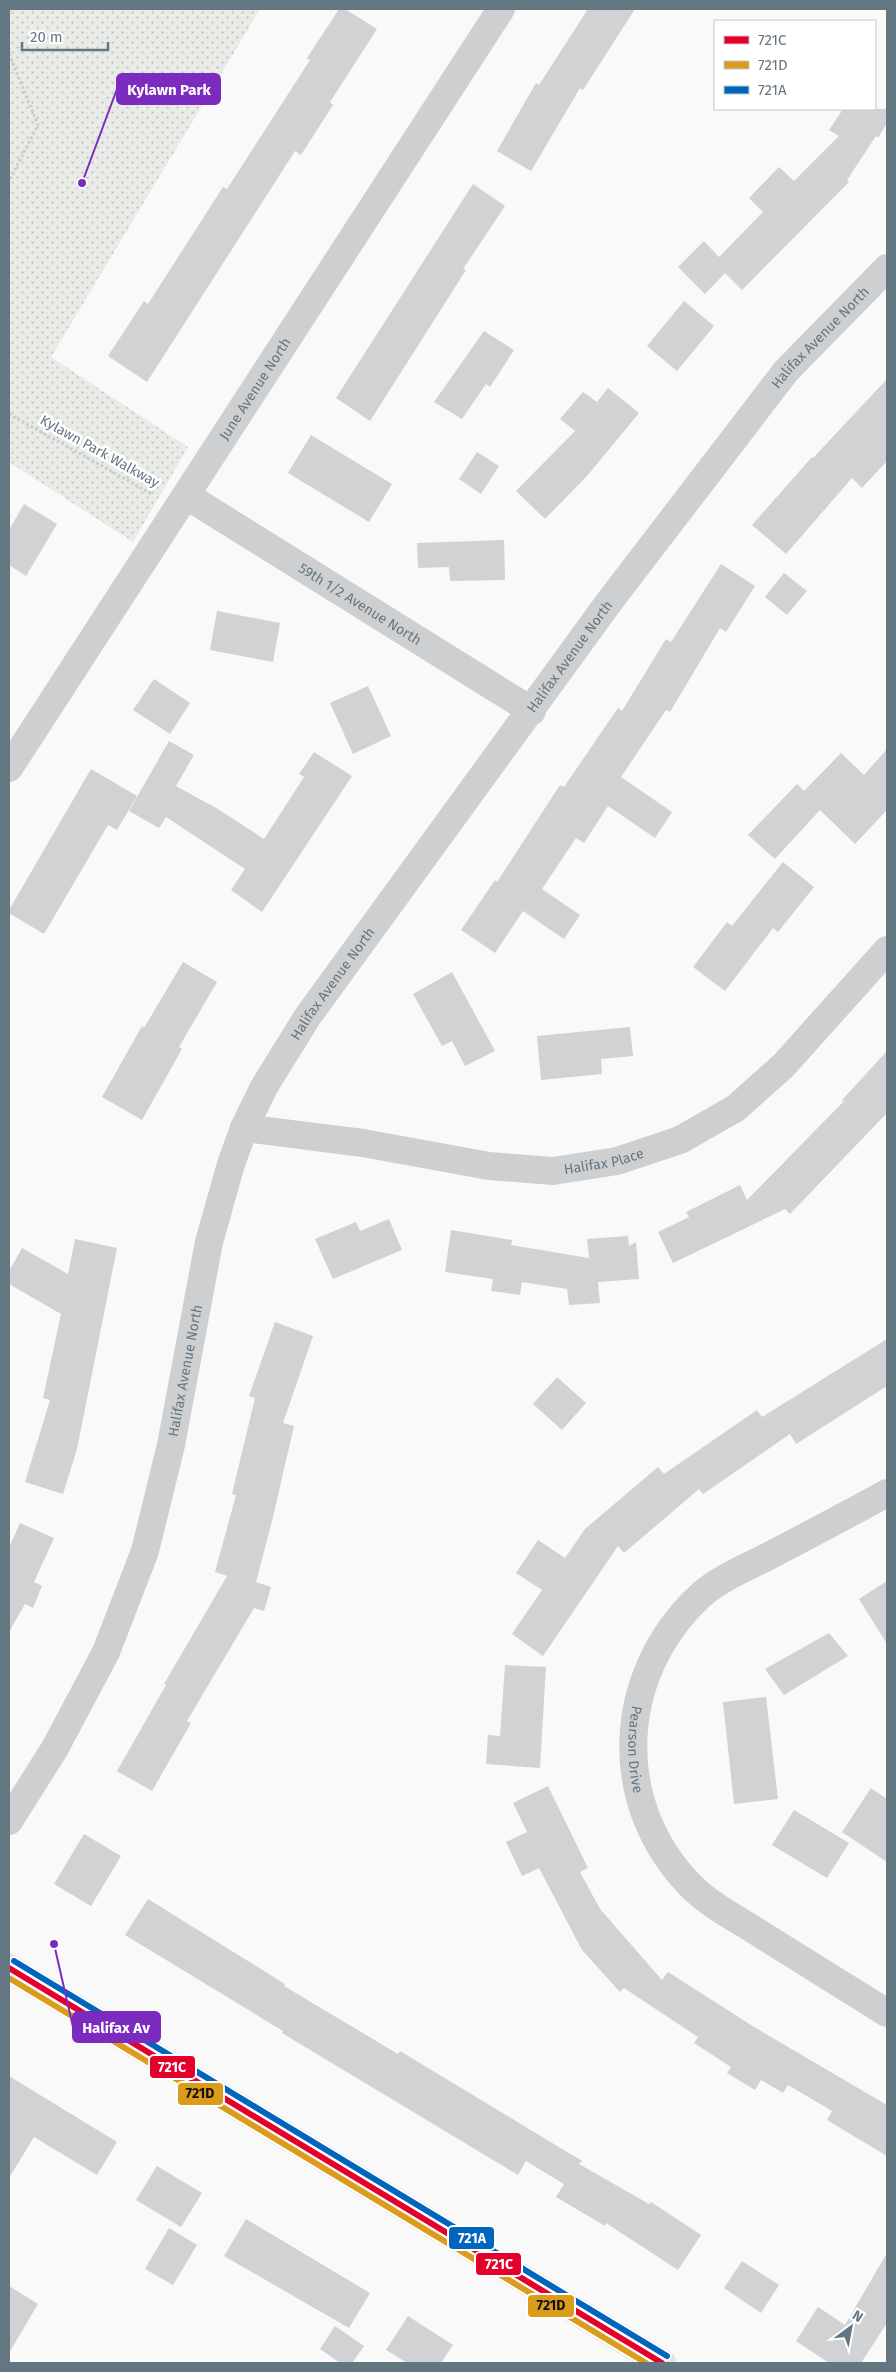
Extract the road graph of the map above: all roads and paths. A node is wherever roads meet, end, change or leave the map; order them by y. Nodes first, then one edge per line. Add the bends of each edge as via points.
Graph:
1 (501, 9) edge
2 (9, 54) edge
3 (9, 181) edge
4 (887, 268) edge
5 (9, 414) edge
6 (184, 500) junction
7 (532, 711) junction
8 (9, 768) edge
9 (887, 950) edge
10 (244, 1128) junction
11 (887, 1494) edge
12 (9, 1821) edge
13 (9, 1968) edge
14 (887, 2013) edge
15 (662, 2363) edge

1 - 6 street, June Avenue North
2 - 3 path via 38,125
4 - 7 street, Halifax Avenue North via 786,371 609,602
5 - 6 path, Kylawn Park Walkway via 148,492
6 - 7 street, 59th 1/2 Avenue North
6 - 8 street, June Avenue North
7 - 10 street, Halifax Avenue North via 308,1016 264,1087
9 - 10 street, Halifax Place via 784,1065 736,1108 680,1140 617,1161 553,1171 498,1166 363,1143
10 - 12 street, Halifax Avenue North via 209,1242 171,1445 145,1551 106,1652 55,1748
11 - 14 street, Pearson Drive via 740,1570 701,1595 669,1631 647,1672 634,1717 632,1764 643,1809 663,1851 692,1887 730,1915
13 - 15 main road

